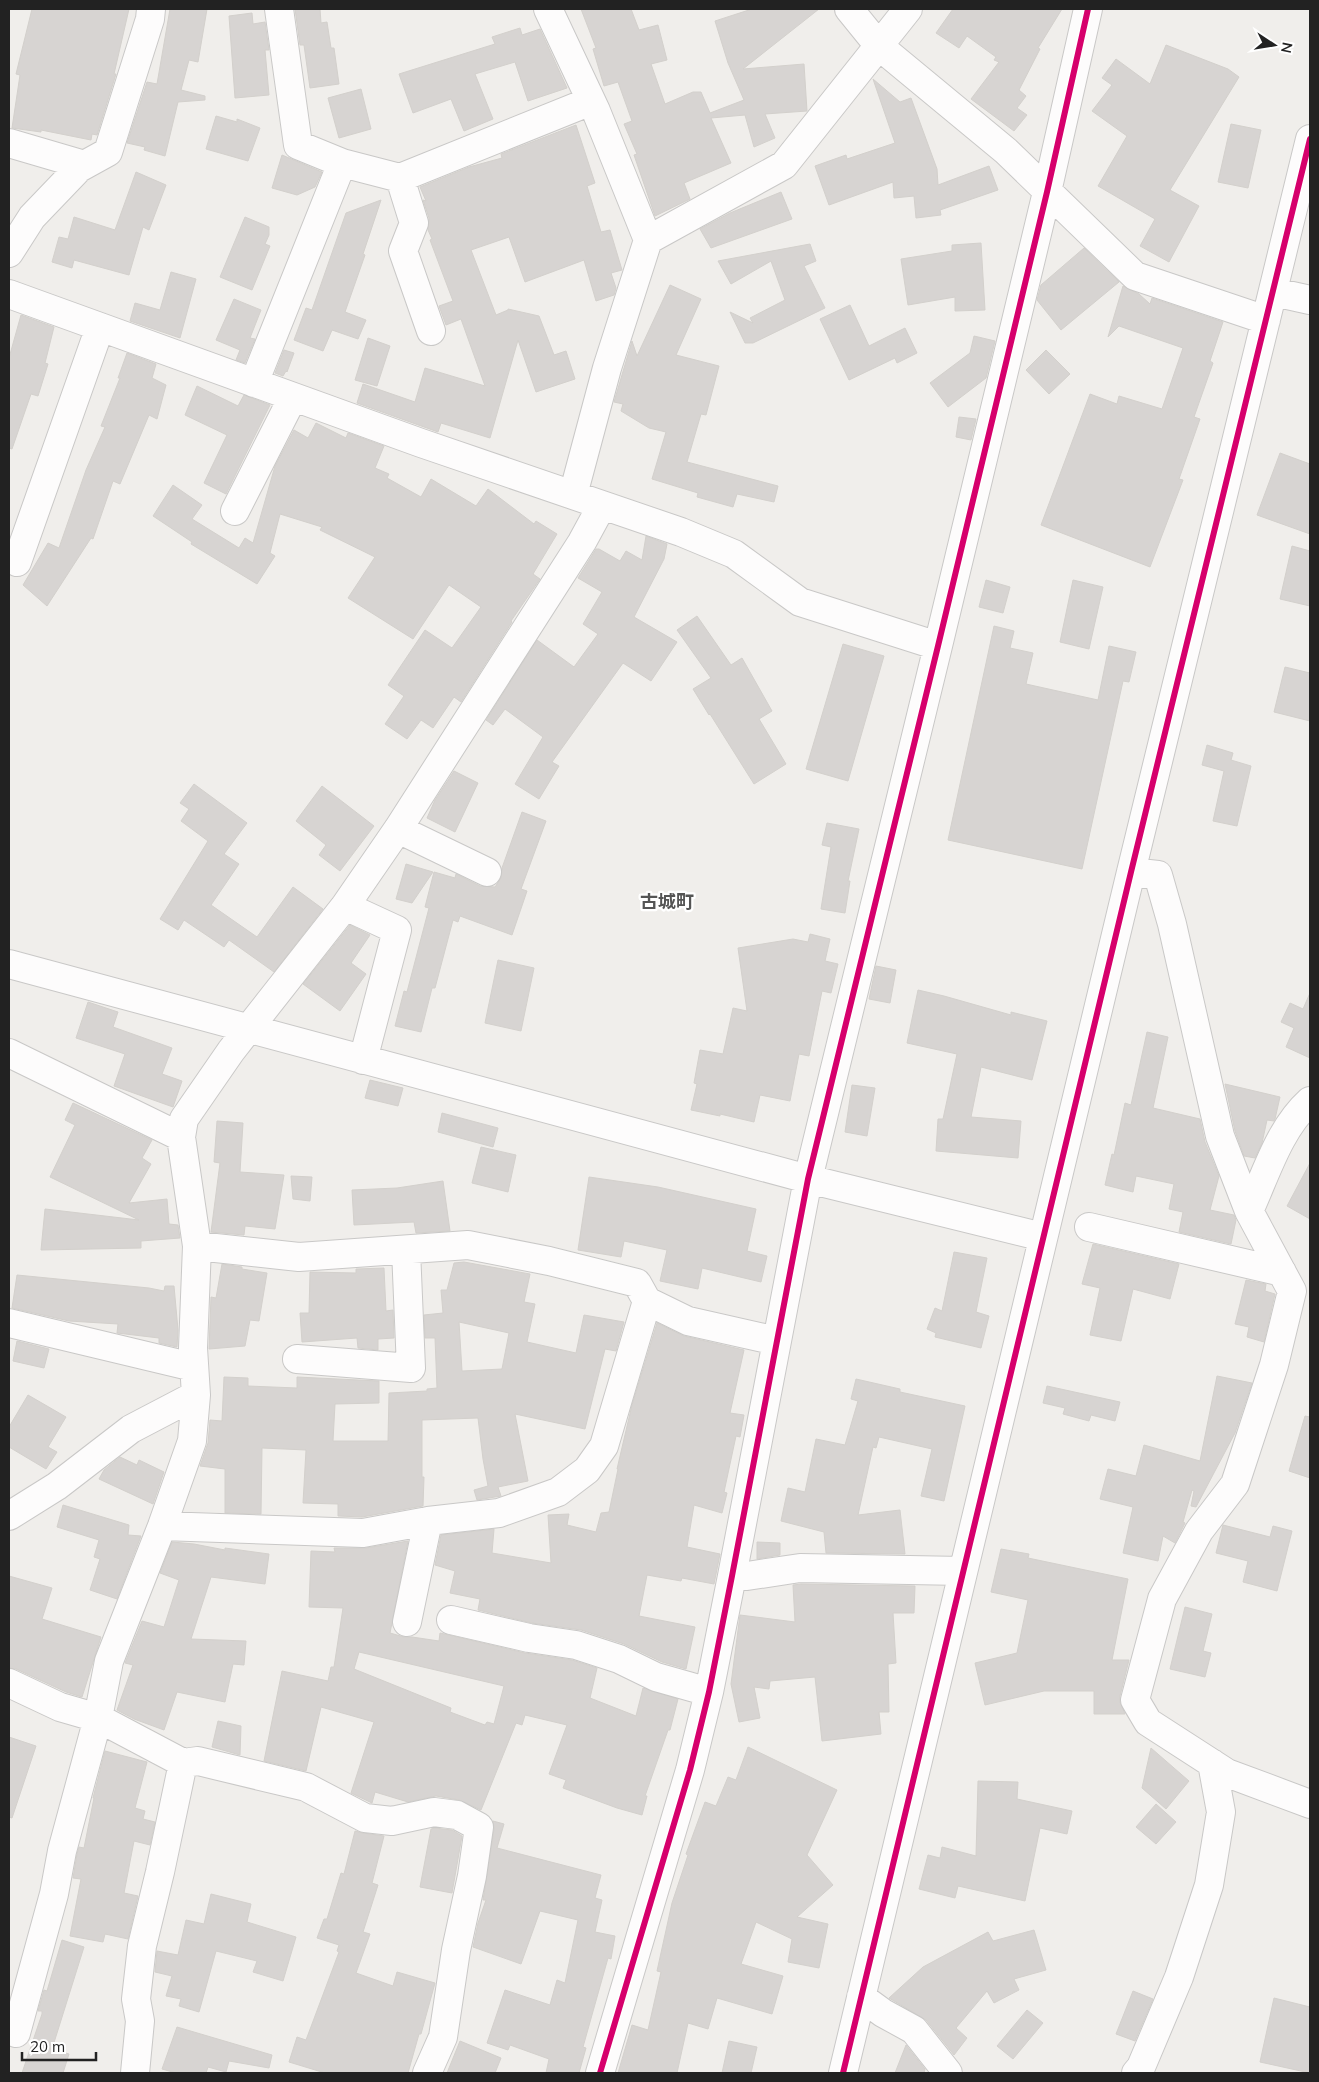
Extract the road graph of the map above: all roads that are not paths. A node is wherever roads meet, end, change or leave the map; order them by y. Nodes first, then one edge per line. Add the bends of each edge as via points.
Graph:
1 (151, 9) edge
2 (279, 9) edge
3 (548, 9) edge
4 (849, 9) edge
5 (908, 9) edge
6 (1088, 9) edge
7 (878, 46) junction
8 (591, 101) junction
9 (1310, 138) edge
10 (9, 143) edge
11 (342, 163) junction
12 (84, 165) junction
13 (400, 178) junction
14 (1047, 192) junction
15 (648, 240) junction
16 (9, 253) edge
17 (1274, 292) junction
18 (9, 294) edge
19 (1310, 300) edge
20 (1266, 320) junction
21 (100, 327) junction
22 (430, 331) dead end
23 (254, 383) junction
24 (293, 397) junction
25 (573, 495) junction
26 (601, 506) junction
27 (235, 511) dead end
28 (17, 562) dead end
29 (938, 646) junction
30 (398, 829) junction
31 (487, 872) dead end
32 (1131, 872) junction
33 (345, 906) junction
34 (9, 964) edge
35 (247, 1030) junction
36 (9, 1053) edge
37 (363, 1060) junction
38 (1310, 1101) edge
39 (180, 1137) junction
40 (808, 1179) junction
41 (1249, 1211) junction
42 (1089, 1227) dead end
43 (1043, 1236) junction
44 (197, 1246) junction
45 (406, 1250) junction
46 (1282, 1272) junction
47 (647, 1301) junction
48 (9, 1323) edge
49 (777, 1341) junction
50 (297, 1359) dead end
51 (193, 1367) junction
52 (196, 1395) junction
53 (9, 1516) edge
54 (428, 1521) junction
55 (162, 1526) junction
56 (963, 1571) junction
57 (732, 1576) junction
58 (451, 1620) dead end
59 (407, 1622) dead end
60 (9, 1683) edge
61 (709, 1692) junction
62 (98, 1718) junction
63 (183, 1763) junction
64 (1212, 1763) junction
65 (1310, 1804) edge
66 (861, 1997) junction
67 (16, 2033) dead end
68 (135, 2073) edge
69 (427, 2073) edge
70 (600, 2073) edge
71 (843, 2073) edge
72 (948, 2073) edge
73 (1136, 2073) edge

1 - 12 street via 108,152
2 - 11 street via 298,145
3 - 8 street
4 - 7 street
5 - 7 street
6 - 14 street
7 - 14 street via 1006,151
7 - 15 street via 784,165
8 - 13 street
8 - 15 street
9 - 17 street
10 - 12 street
11 - 13 street
11 - 23 street
12 - 16 street via 32,217
13 - 22 street via 414,223 403,251
14 - 20 street via 1135,276
14 - 29 street
15 - 25 street via 610,359
17 - 19 street
17 - 20 street
18 - 21 street
20 - 32 street
21 - 23 street
21 - 28 street
23 - 24 street
24 - 25 street
24 - 27 street
25 - 26 street
26 - 29 street via 681,532 734,554 800,602
26 - 30 street via 582,542
29 - 40 street
30 - 31 street
30 - 33 street
32 - 41 street via 1158,875 1220,1136
32 - 43 street
33 - 35 street
33 - 37 street via 397,930
34 - 35 street
35 - 37 street
35 - 39 street via 184,1118
36 - 39 street
37 - 40 street
38 - 41 street via 1279,1143
39 - 44 street
40 - 43 street
40 - 49 street
41 - 46 street
42 - 46 street
43 - 56 street
44 - 45 street via 299,1257
44 - 51 street
45 - 47 street via 468,1245 549,1261 637,1283
45 - 50 street via 411,1368
46 - 64 street via 1292,1291 1274,1365 1235,1484 1199,1531 1162,1599 1135,1700 1148,1722
47 - 49 street via 688,1321
47 - 54 street via 604,1446 587,1470 558,1492 499,1514
48 - 51 street
49 - 57 street
51 - 52 street
52 - 53 street via 130,1429 57,1486
52 - 55 street via 192,1441
54 - 55 street via 363,1533
54 - 59 street
55 - 62 street via 109,1661
56 - 57 street via 800,1568
56 - 66 street
57 - 61 street
58 - 61 street via 576,1645 618,1659 656,1677
60 - 62 street via 60,1707
61 - 70 street via 690,1770
62 - 63 street
62 - 67 street
63 - 68 street via 142,1946 136,1999 140,2021
63 - 69 street via 198,1761 306,1787 366,1818 392,1820 434,1812 457,1815 479,1827 443,2037
64 - 65 street via 1227,1773
64 - 73 street via 1221,1812 1209,1885 1179,1977
66 - 71 street
66 - 72 street via 914,2030

